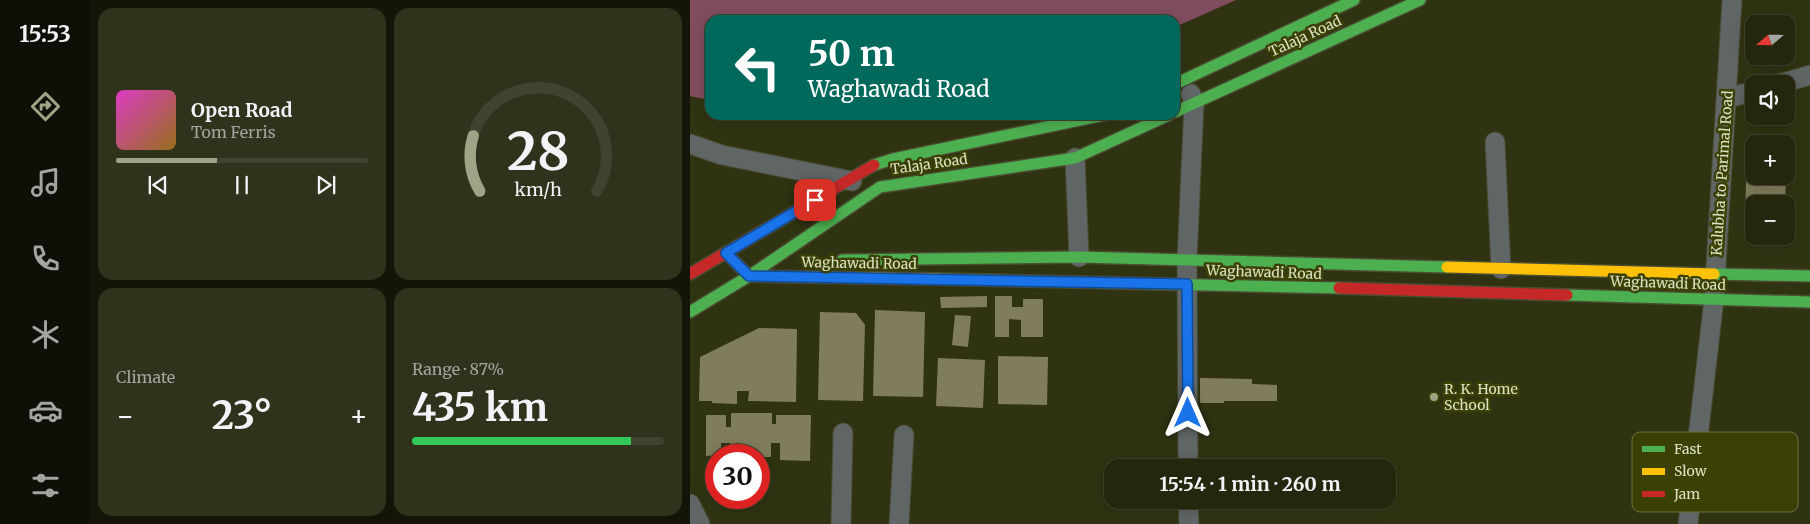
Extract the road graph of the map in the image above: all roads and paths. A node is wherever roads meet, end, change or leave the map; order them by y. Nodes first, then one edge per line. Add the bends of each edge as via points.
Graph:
1 (1420, 0) edge
2 (1732, 0) edge
3 (1360, 10) edge
4 (1810, 75) edge
5 (1795, 79) edge
6 (1181, 81) edge
7 (1745, 93) edge
8 (1728, 98) junction
9 (1194, 104) junction
10 (1180, 110) edge
11 (1081, 120) edge
12 (1158, 120) edge
13 (1495, 142) dead end
14 (690, 144) edge
15 (1075, 158) junction
16 (848, 180) junction
17 (880, 187) junction
18 (759, 250) junction
19 (726, 253) junction
20 (1079, 257) junction
21 (790, 260) dead end
22 (830, 260) dead end
23 (1187, 260) junction
24 (1501, 268) junction
25 (690, 274) edge
26 (1715, 274) junction
27 (749, 276) junction
28 (1810, 276) edge
29 (1187, 284) junction
30 (1714, 299) junction
31 (1810, 302) edge
32 (690, 312) edge
33 (1699, 432) edge
34 (843, 433) dead end
35 (904, 435) dead end
36 (1188, 459) edge
37 (690, 504) edge
38 (1188, 509) edge
39 (700, 524) edge
40 (841, 524) edge
41 (900, 524) edge
42 (1189, 524) edge

1 - 3 main road, Talaja Road
2 - 8 street, Kalubha to Parimal Road
3 - 6 main road, Talaja Road
3 - 9 main road, Talaja Road
4 - 5 street
6 - 9 street
7 - 8 street
8 - 26 street, Kalubha to Parimal Road
9 - 10 main road, Talaja Road
9 - 23 street
11 - 16 main road, Talaja Road via 893,160 870,167
12 - 15 main road, Talaja Road
13 - 24 street
14 - 16 street via 722,155
15 - 17 main road, Talaja Road
15 - 20 street
16 - 17 street
16 - 18 main road, Talaja Road
17 - 18 main road, Talaja Road
18 - 19 main road, Talaja Road
18 - 21 main road, Waghawadi Road
18 - 27 main road, Talaja Road
19 - 25 main road, Talaja Road
19 - 27 main road
20 - 22 main road, Waghawadi Road
20 - 23 main road, Waghawadi Road
23 - 24 main road, Waghawadi Road
23 - 29 street
24 - 26 main road, Waghawadi Road
26 - 28 main road, Waghawadi Road
26 - 30 street, Kalubha to Parimal Road
27 - 29 main road, Waghawadi Road
27 - 32 main road, Talaja Road
29 - 30 main road, Waghawadi Road
29 - 36 street
30 - 31 main road, Waghawadi Road
30 - 33 street, Kalubha to Parimal Road
34 - 40 street
35 - 41 street
37 - 39 street
38 - 42 street

